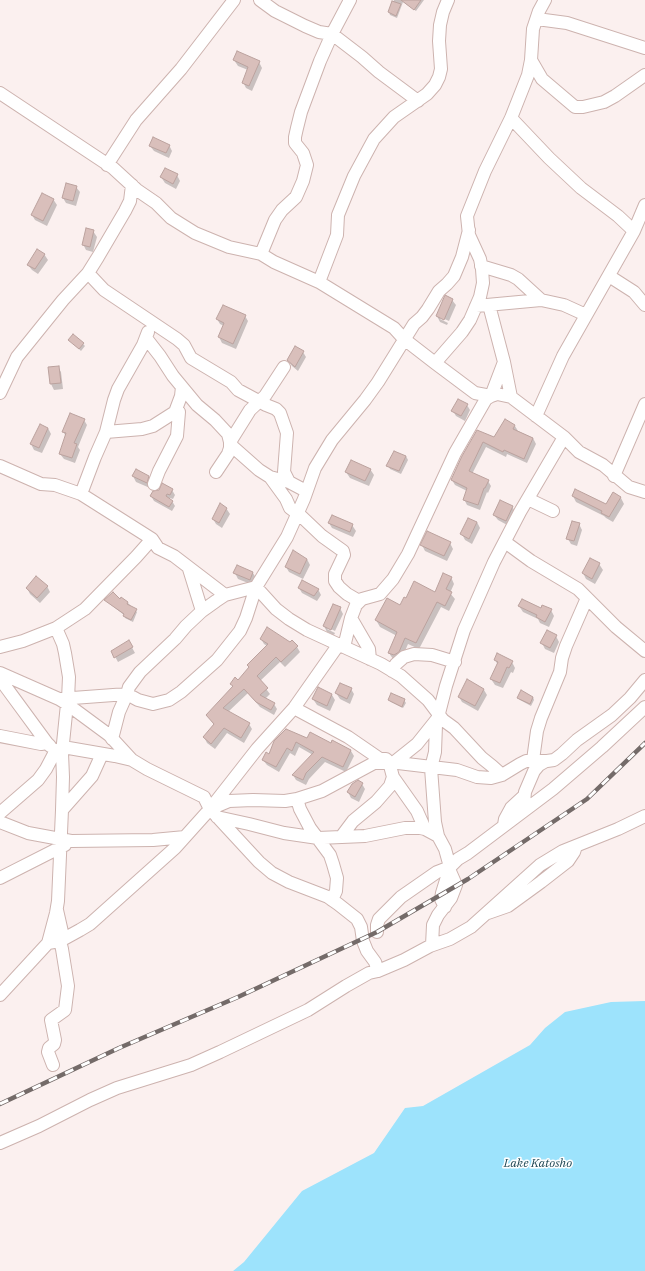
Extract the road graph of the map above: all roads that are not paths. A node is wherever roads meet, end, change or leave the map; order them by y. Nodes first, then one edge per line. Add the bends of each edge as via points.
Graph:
1 (234, 0) edge
2 (260, 0) edge
3 (350, 0) edge
4 (448, 0) edge
5 (545, 0) edge
6 (537, 19) junction
7 (332, 34) junction
8 (645, 48) edge
9 (531, 60) junction
10 (645, 76) edge
11 (0, 94) edge
12 (418, 101) junction
13 (511, 118) junction
14 (107, 165) junction
15 (132, 185) junction
16 (643, 213) edge
17 (469, 230) junction
18 (634, 231) junction
19 (261, 254) junction
20 (481, 266) junction
21 (88, 273) junction
22 (609, 276) junction
23 (319, 282) junction
24 (525, 286) junction
25 (541, 300) junction
26 (510, 302) junction
27 (489, 305) junction
28 (645, 305) edge
29 (476, 306) junction
30 (586, 315) junction
31 (152, 322) junction
32 (146, 338) junction
33 (404, 339) junction
34 (504, 362) junction
35 (435, 364) junction
36 (284, 367) dead end
37 (182, 387) junction
38 (0, 393) edge
39 (491, 396) junction
40 (511, 398) junction
41 (258, 401) junction
42 (645, 404) edge
43 (177, 412) junction
44 (207, 414) junction
45 (536, 416) junction
46 (106, 432) junction
47 (564, 437) junction
48 (230, 442) junction
49 (0, 466) edge
50 (216, 472) dead end
51 (614, 476) junction
52 (270, 477) junction
53 (290, 482) junction
54 (154, 484) dead end
55 (306, 491) junction
56 (645, 492) edge
57 (81, 494) junction
58 (528, 499) junction
59 (553, 512) dead end
60 (297, 514) junction
61 (152, 539) junction
62 (505, 542) junction
63 (189, 569) junction
64 (256, 587) junction
65 (225, 595) junction
66 (587, 598) junction
67 (359, 601) junction
68 (202, 611) junction
69 (351, 618) junction
70 (56, 628) junction
71 (341, 645) junction
72 (0, 647) edge
73 (645, 651) edge
74 (370, 659) junction
75 (455, 662) junction
76 (392, 671) junction
77 (0, 673) edge
78 (0, 679) edge
79 (645, 680) edge
80 (5, 693) edge
81 (127, 694) junction
82 (65, 700) junction
83 (645, 707) edge
84 (294, 708) junction
85 (439, 716) junction
86 (0, 736) edge
87 (112, 738) junction
88 (57, 748) junction
89 (103, 754) junction
90 (132, 760) junction
91 (533, 760) junction
92 (546, 761) junction
93 (390, 763) junction
94 (432, 768) junction
95 (502, 775) junction
96 (393, 777) junction
97 (524, 796) junction
98 (297, 799) junction
99 (525, 809) junction
100 (62, 810) junction
101 (0, 813) edge
102 (214, 813) junction
103 (645, 816) edge
104 (0, 822) edge
105 (504, 825) junction
106 (425, 829) junction
107 (438, 836) junction
108 (185, 837) junction
109 (341, 837) junction
110 (318, 838) junction
111 (63, 843) junction
112 (450, 868) junction
113 (0, 878) edge
114 (332, 900) junction
115 (377, 932) dead end
116 (54, 942) junction
117 (432, 945) junction
118 (378, 971) junction
119 (0, 995) edge
120 (53, 1065) dead end
121 (0, 1143) edge

1 - 14 street via 136,120
2 - 7 street via 275,11 306,26
3 - 7 street
4 - 12 street via 440,25 439,77 435,85
5 - 6 street
6 - 8 street via 567,23
6 - 9 street via 533,29
7 - 12 street
7 - 19 street via 301,112 295,138 295,143 303,153 307,165 303,181 296,197 275,220
9 - 10 street via 542,80 576,107 604,102
9 - 13 street via 528,75
11 - 14 street
12 - 23 street via 394,117 374,139 354,176 338,215 337,235
13 - 17 street via 474,195 468,216
13 - 18 street via 549,158
14 - 15 street
15 - 19 street via 171,218 195,233 229,247
15 - 21 street via 130,201
16 - 18 street
17 - 20 street
17 - 33 street via 454,276 439,291
18 - 22 street
19 - 23 street
20 - 24 street via 511,275
20 - 29 street via 483,283
21 - 31 street via 104,290
21 - 38 street via 17,357
22 - 28 street via 634,292
22 - 30 street
23 - 33 street via 394,328
24 - 25 street
24 - 26 street
25 - 26 street
25 - 30 street via 564,305
26 - 27 street
27 - 29 street
27 - 34 street
29 - 35 street via 462,332
30 - 45 street via 563,356
31 - 32 street
31 - 41 street via 184,345 191,358
32 - 37 street
32 - 46 street via 118,389
33 - 35 street
33 - 55 street via 365,400 332,440 315,468
34 - 39 street
34 - 40 street
35 - 39 street via 475,393
36 - 41 street via 265,396
37 - 43 street
37 - 44 street
39 - 40 street via 497,394
39 - 67 street via 486,399 461,442 408,554 393,579 380,594
40 - 45 street
41 - 48 street
41 - 53 street via 280,413 287,433 284,472
42 - 51 street
43 - 44 street
43 - 46 street via 142,429
43 - 54 street via 176,436
44 - 48 street via 228,434
45 - 47 street
46 - 57 street
47 - 51 street via 579,452 603,465
47 - 58 street
48 - 50 street via 228,454
48 - 52 street
49 - 57 street via 41,484 55,485
51 - 56 street via 629,487
52 - 53 street
52 - 60 street via 290,508
53 - 55 street
55 - 60 street
57 - 61 street
58 - 59 street
58 - 62 street
60 - 64 street via 287,536
60 - 67 street via 343,551 335,581 347,594
61 - 63 street via 158,548 174,556
61 - 70 street via 85,609
62 - 66 street via 531,561 574,586
62 - 75 street via 476,600
63 - 65 street
63 - 68 street
64 - 65 street
64 - 71 street via 289,619
64 - 81 street via 240,631 217,660 181,692 169,700 153,704
65 - 68 street
66 - 73 street
66 - 91 street via 566,646 560,672 541,718
67 - 69 street
68 - 81 street via 140,672
69 - 71 street
69 - 74 street via 369,649
70 - 72 street
70 - 82 street via 66,653 69,677
71 - 74 street
71 - 84 street
74 - 76 street
75 - 76 street via 432,654 414,654 404,657
75 - 85 street
76 - 85 street via 428,700
77 - 82 street
78 - 80 street
79 - 92 street via 612,715 577,740 558,758
80 - 88 street
81 - 82 street via 71,697
81 - 87 street
82 - 87 street
82 - 88 street
83 - 99 street via 567,778
84 - 93 street
84 - 102 street via 257,749
85 - 93 street via 417,744
85 - 94 street
85 - 95 street
86 - 88 street
87 - 89 street
87 - 90 street
88 - 89 street
88 - 100 street via 63,776
88 - 101 street via 38,780
89 - 90 street
89 - 100 street via 92,776
90 - 102 street via 204,797
91 - 92 street
91 - 95 street via 520,764
92 - 97 street via 534,771
93 - 94 street
93 - 96 street
93 - 98 street via 374,763 322,791
94 - 95 street via 457,770 483,778
94 - 107 street
96 - 106 street via 417,811
96 - 109 street via 384,794 353,821
97 - 99 street
97 - 105 street via 511,808
98 - 102 street via 285,802 229,801
98 - 110 street via 306,822
99 - 105 street
100 - 111 street
102 - 108 street
102 - 110 street via 284,833
102 - 114 street via 272,873
103 - 117 street via 563,851 540,865 470,927 450,939
104 - 111 street
105 - 112 street
106 - 107 street
106 - 109 street via 405,828 366,836
107 - 112 street
108 - 111 street
108 - 116 street via 101,915 80,930
109 - 110 street
110 - 114 street via 330,855 335,871 336,891
111 - 113 street
111 - 116 street
112 - 115 street via 437,872 391,906 379,919 376,925
112 - 117 street via 456,885 451,898 433,925
114 - 118 street via 358,921 367,951
116 - 119 street
116 - 120 street via 62,949 68,986 65,1010 51,1020 55,1042 48,1052
117 - 118 street
118 - 121 street via 369,972 308,1010 220,1052 190,1065 117,1088

